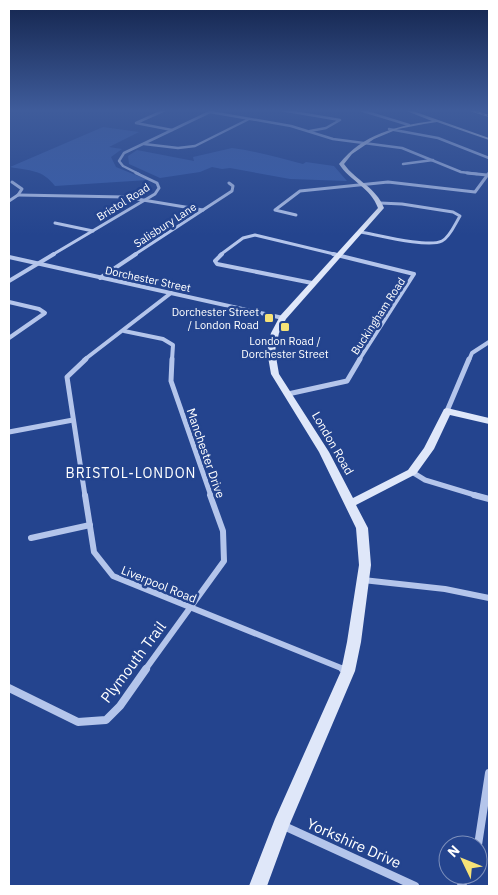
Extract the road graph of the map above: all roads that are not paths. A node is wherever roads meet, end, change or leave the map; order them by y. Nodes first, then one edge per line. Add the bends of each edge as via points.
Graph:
1 (127, 152) edge
2 (352, 152) edge
3 (412, 152) edge
4 (473, 152) edge
5 (489, 158) edge
6 (433, 160) junction
7 (403, 164) dead end
8 (488, 174) edge
9 (12, 182) dead end
10 (230, 184) dead end
11 (362, 185) junction
12 (18, 195) junction
13 (146, 200) junction
14 (9, 201) edge
15 (380, 204) junction
16 (203, 210) junction
17 (296, 214) dead end
18 (55, 224) dead end
19 (93, 231) junction
20 (361, 232) junction
21 (339, 256) junction
22 (9, 257) edge
23 (38, 264) junction
24 (100, 278) junction
25 (9, 281) edge
26 (312, 283) junction
27 (172, 293) junction
28 (9, 302) edge
29 (283, 318) junction
30 (124, 331) junction
31 (9, 338) edge
32 (489, 342) edge
33 (288, 394) junction
34 (447, 411) junction
35 (73, 420) junction
36 (489, 421) edge
37 (9, 432) edge
38 (412, 472) junction
39 (489, 499) edge
40 (350, 504) junction
41 (90, 526) junction
42 (31, 538) dead end
43 (363, 580) junction
44 (489, 598) edge
45 (190, 607) junction
46 (348, 671) junction
47 (9, 688) edge
48 (489, 773) edge
49 (281, 825) junction
50 (480, 835) edge
51 (258, 886) edge
52 (415, 886) edge

1 - 13 street, Bristol Road via 119,161 122,166 158,183 155,194
2 - 11 street via 341,164
3 - 6 street
4 - 5 street
6 - 7 street
6 - 8 street via 461,172
8 - 11 street via 475,192 404,182
9 - 12 street via 22,189
10 - 16 street, Salisbury Lane via 232,191
11 - 15 street via 371,190
11 - 17 street via 300,191 275,210
12 - 13 street
12 - 14 street
13 - 16 street
13 - 19 street, Bristol Road
15 - 20 street, London Road via 381,208
15 - 20 street via 402,204 460,216 439,243
16 - 24 street, Salisbury Lane
18 - 19 street
19 - 23 street, Bristol Road
20 - 21 street, London Road
21 - 26 street, London Road
21 - 26 street via 251,235 242,238 215,261
21 - 33 street, Buckingham Road via 414,274 347,381
22 - 23 street, Dorchester Street
23 - 24 street, Dorchester Street
23 - 25 street, Bristol Road
24 - 27 street, Dorchester Street
26 - 29 street, London Road
27 - 29 street, Dorchester Street
27 - 30 street, Liverpool Road
28 - 31 street via 45,313
29 - 33 street, London Road via 275,333 272,351 275,374
30 - 35 street, Liverpool Road via 67,377
30 - 45 street, Manchester Drive via 163,339 173,345 171,381 223,531 224,561
32 - 34 street via 472,353
33 - 40 street, London Road via 324,452
34 - 36 street
34 - 38 street via 429,449
35 - 37 street
35 - 41 street, Liverpool Road
38 - 39 street via 425,480
38 - 40 street
40 - 43 street, London Road via 362,528
41 - 42 street
41 - 45 street, Liverpool Road via 94,552 113,576
43 - 44 street via 445,589
43 - 46 street, London Road
45 - 46 street, Liverpool Road
45 - 47 street, Plymouth Trail via 120,706 106,720 78,722
46 - 49 street, London Road
48 - 50 street
49 - 51 street, London Road
49 - 52 street, Yorkshire Drive

